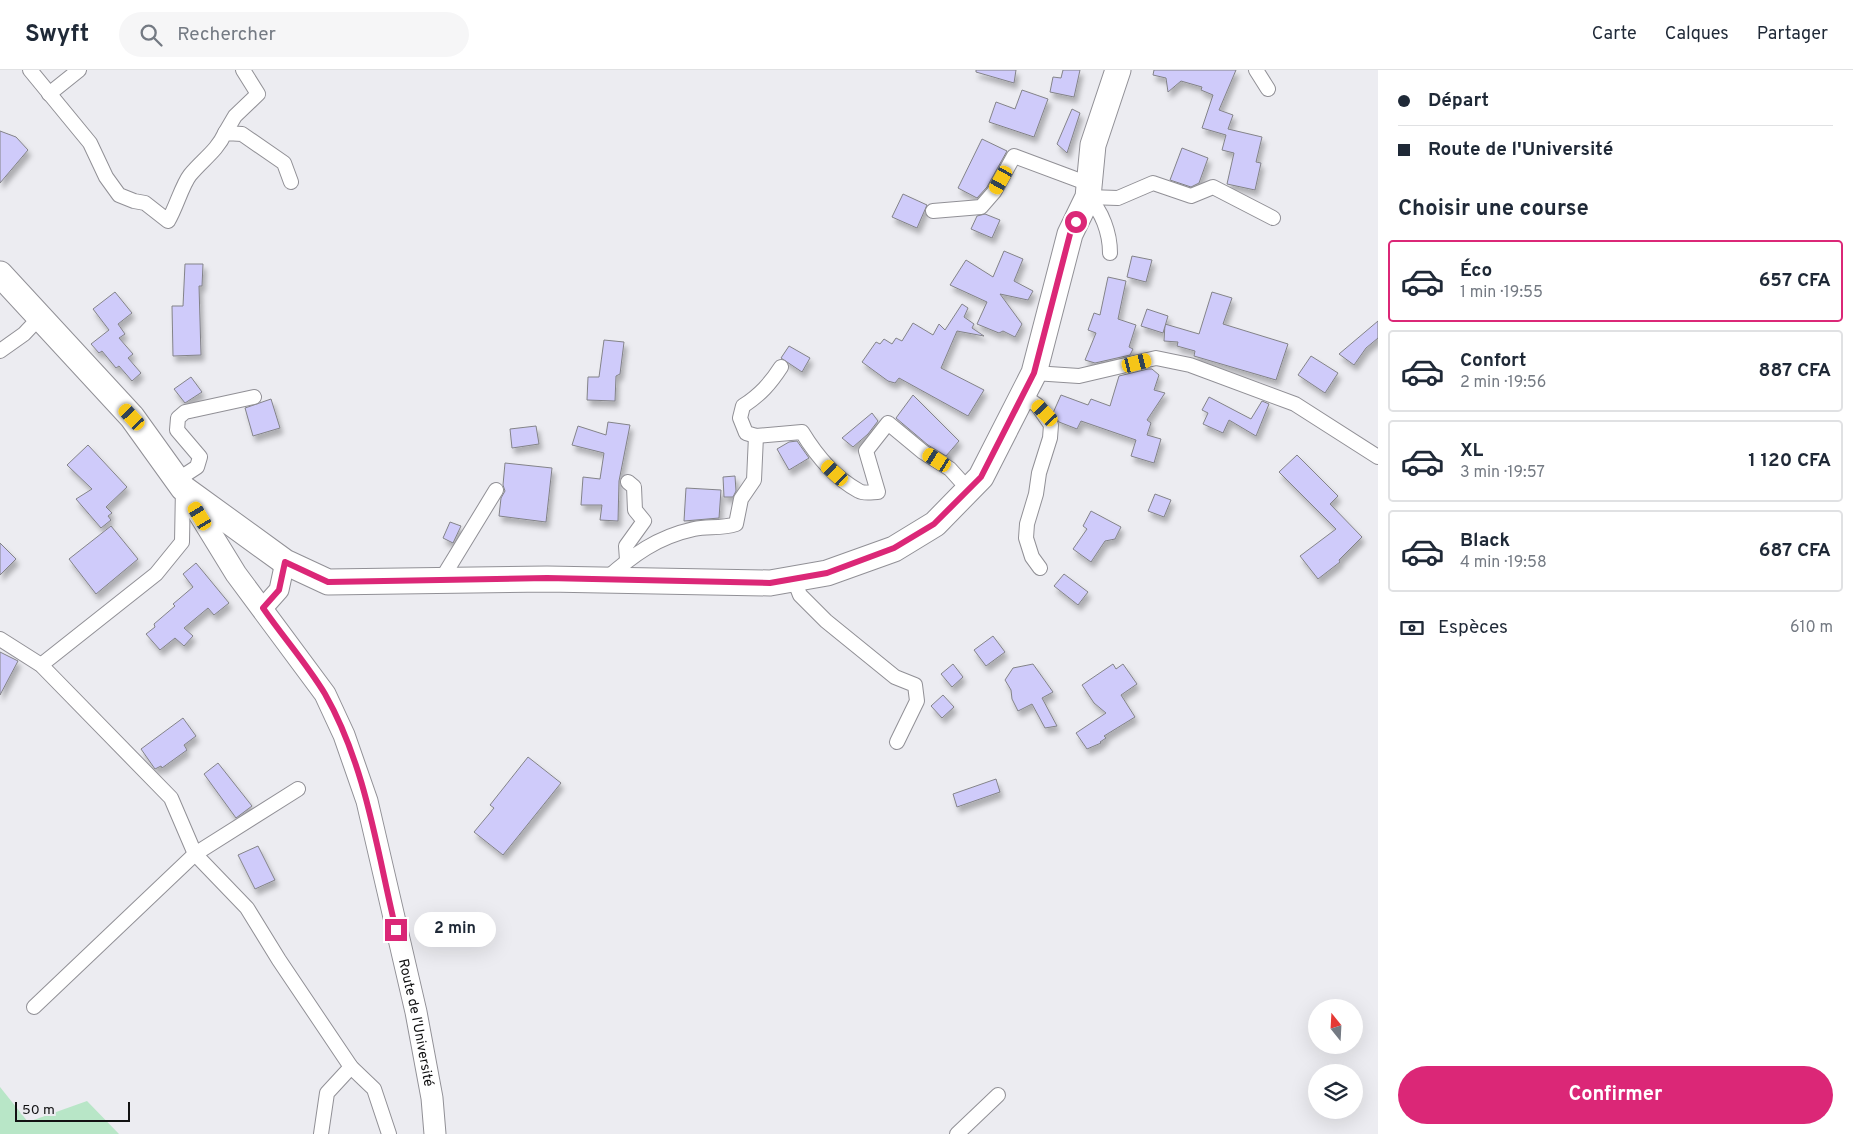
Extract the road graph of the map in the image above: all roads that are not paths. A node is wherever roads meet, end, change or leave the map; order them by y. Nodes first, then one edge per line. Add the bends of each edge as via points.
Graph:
1 (30, 70) edge
2 (79, 70) edge
3 (243, 70) edge
4 (1118, 70) edge
5 (1256, 70) edge
6 (1268, 89) dead end
7 (49, 94) junction
8 (225, 133) junction
9 (291, 182) dead end
10 (1088, 191) junction
11 (934, 211) dead end
12 (1273, 218) dead end
13 (1110, 253) dead end
14 (0, 274) edge
15 (40, 317) junction
16 (0, 351) edge
17 (781, 367) dead end
18 (1034, 373) junction
19 (1022, 395) junction
20 (254, 397) dead end
21 (756, 436) junction
22 (1378, 457) edge
23 (628, 482) dead end
24 (180, 484) junction
25 (968, 489) junction
26 (496, 490) dead end
27 (627, 560) junction
28 (285, 562) junction
29 (1040, 568) dead end
30 (793, 577) junction
31 (441, 580) junction
32 (606, 580) junction
33 (263, 608) junction
34 (0, 639) edge
35 (41, 665) junction
36 (897, 742) dead end
37 (298, 789) dead end
38 (195, 854) junction
39 (34, 1007) dead end
40 (351, 1067) junction
41 (998, 1095) dead end
42 (321, 1134) edge
43 (389, 1134) edge
44 (434, 1134) edge
45 (957, 1134) edge

1 - 7 street
2 - 7 street
3 - 8 street via 258,94 235,116
4 - 10 highway via 1093,145
5 - 6 street
7 - 8 street via 90,143 106,177 119,195 145,203 168,221 189,176 219,146
8 - 9 street via 242,134 284,163
10 - 11 street via 1014,156 994,192 981,207
10 - 12 street via 1118,198 1153,183 1191,196 1213,187
10 - 13 street via 1101,216
10 - 18 highway via 1070,234
14 - 15 highway
15 - 16 street via 24,334
15 - 24 highway via 132,417
17 - 21 street via 770,384 743,406 740,418 746,433
18 - 19 highway
18 - 22 street via 1079,376 1156,358 1190,365 1296,404
19 - 25 highway via 981,477
19 - 29 street via 1045,413 1051,425 1027,524 1026,538 1032,557
20 - 24 street via 185,412 178,418 177,430 200,457 197,467
21 - 25 street via 802,432 817,456 835,473 860,492 878,492 866,451 888,423 950,468
21 - 27 street via 754,480 741,499 736,524 724,528 695,528 665,538
23 - 27 street via 634,488 635,510 644,521 626,546
24 - 28 highway
24 - 33 main road, Route de l'Université via 236,574
24 - 35 street via 182,542 161,568
25 - 30 highway via 934,524 894,548 827,573
26 - 31 street
27 - 32 street
28 - 31 highway via 328,582
28 - 33 street via 279,590
30 - 32 highway via 770,583
30 - 36 street via 800,595 826,621 895,677 915,685 917,701
31 - 32 highway
33 - 44 main road, Route de l'Université via 324,694 344,735 367,801 416,1012 432,1098
34 - 35 street
35 - 38 street via 171,798
37 - 38 street
38 - 39 street
38 - 40 street via 247,908
40 - 42 street via 327,1093
40 - 43 street via 374,1089
41 - 45 street

